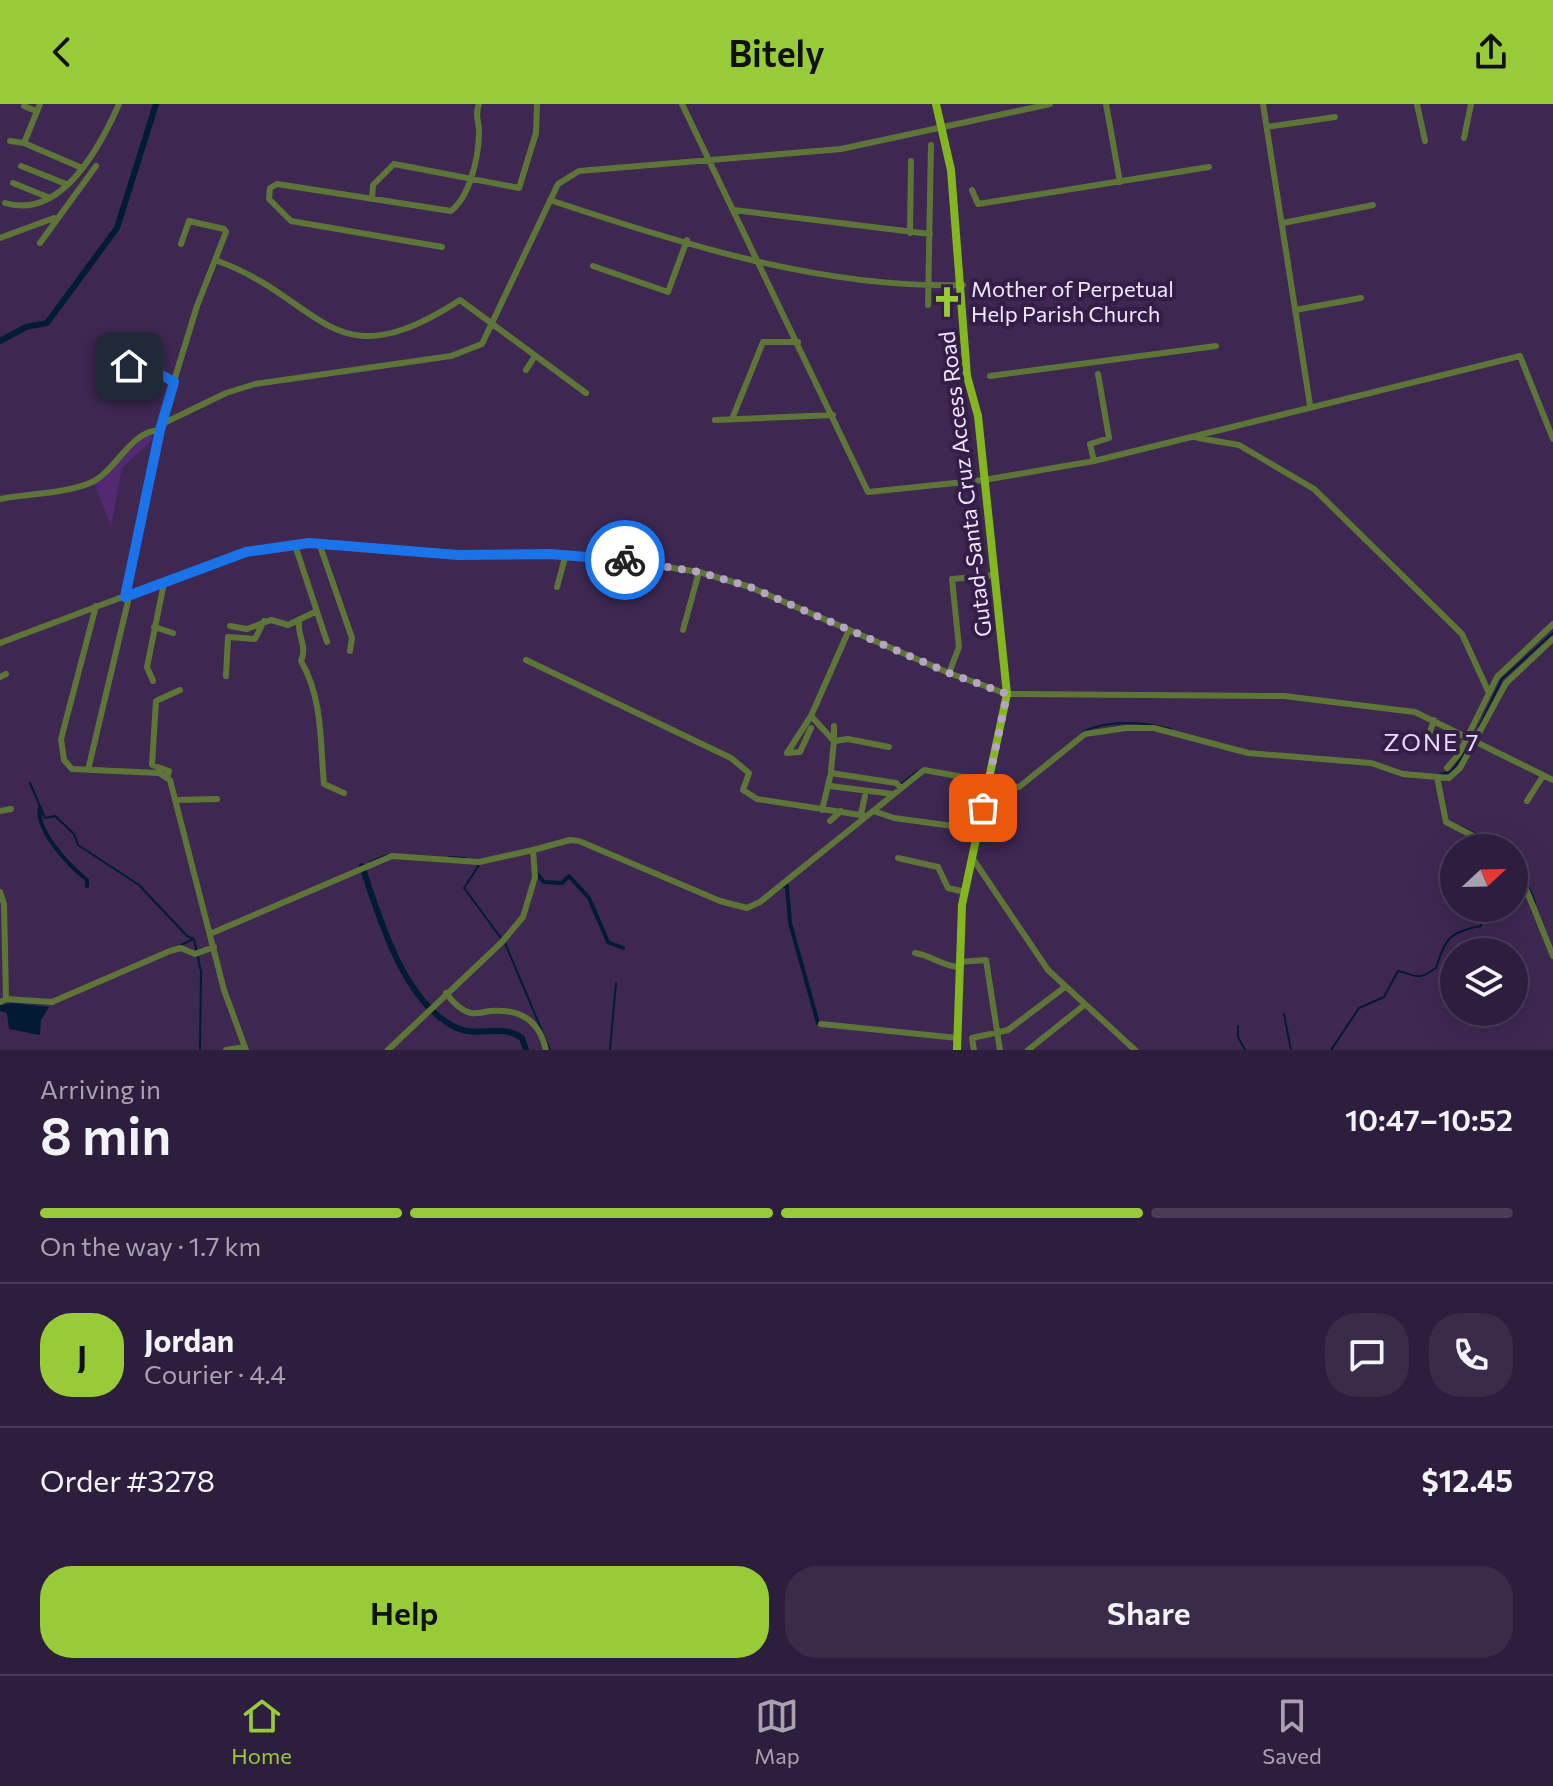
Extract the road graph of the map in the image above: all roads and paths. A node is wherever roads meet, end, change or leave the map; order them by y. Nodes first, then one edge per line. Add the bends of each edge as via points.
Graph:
1 (119, 104) edge
2 (479, 104) edge
3 (537, 104) edge
4 (682, 104) edge
5 (936, 104) edge
6 (1050, 104) edge
7 (1106, 104) edge
8 (1263, 104) edge
9 (1417, 104) edge
10 (1471, 104) edge
11 (24, 106) dead end
12 (38, 108) edge
13 (1335, 117) dead end
14 (942, 125) junction
15 (1267, 127) junction
16 (1464, 138) dead end
17 (10, 141) dead end
18 (1425, 141) dead end
19 (24, 143) junction
20 (931, 145) dead end
21 (709, 159) junction
22 (911, 161) dead end
23 (21, 166) dead end
24 (96, 166) dead end
25 (1209, 167) dead end
26 (82, 168) junction
27 (469, 177) junction
28 (1120, 182) junction
29 (13, 183) dead end
30 (66, 184) junction
31 (972, 190) dead end
32 (50, 198) junction
33 (372, 199) junction
34 (550, 200) junction
35 (5, 203) dead end
36 (1373, 205) dead end
37 (734, 210) junction
38 (54, 220) junction
39 (1283, 223) junction
40 (910, 233) junction
41 (930, 234) junction
42 (0, 238) edge
43 (687, 240) junction
44 (40, 243) dead end
45 (181, 244) dead end
46 (442, 247) dead end
47 (218, 261) junction
48 (758, 262) junction
49 (593, 266) dead end
50 (963, 285) junction
51 (928, 286) junction
52 (1361, 298) dead end
53 (928, 305) dead end
54 (1295, 310) junction
55 (492, 321) junction
56 (798, 342) junction
57 (1216, 346) dead end
58 (535, 356) junction
59 (115, 362) dead end
60 (526, 370) dead end
61 (1098, 374) dead end
62 (990, 376) dead end
63 (174, 382) junction
64 (586, 393) dead end
65 (1310, 405) junction
66 (833, 415) junction
67 (732, 419) junction
68 (715, 420) dead end
69 (162, 424) junction
70 (1194, 437) junction
71 (1553, 439) edge
72 (1094, 461) junction
73 (984, 480) junction
74 (0, 499) edge
75 (319, 543) junction
76 (295, 545) junction
77 (566, 554) junction
78 (699, 572) junction
79 (995, 575) junction
80 (164, 583) junction
81 (557, 587) dead end
82 (127, 597) junction
83 (96, 606) junction
84 (317, 611) junction
85 (264, 621) junction
86 (299, 621) junction
87 (1553, 624) edge
88 (230, 626) dead end
89 (154, 627) junction
90 (683, 630) dead end
91 (849, 630) junction
92 (173, 633) dead end
93 (1553, 639) edge
94 (327, 642) dead end
95 (0, 643) edge
96 (350, 651) dead end
97 (526, 660) dead end
98 (949, 673) junction
99 (226, 676) dead end
100 (153, 681) dead end
101 (180, 690) dead end
102 (1489, 693) junction
103 (1007, 694) junction
104 (811, 716) junction
105 (1434, 720) junction
106 (834, 726) dead end
107 (811, 728) dead end
108 (1472, 739) junction
109 (834, 741) junction
110 (1427, 741) dead end
111 (889, 747) dead end
112 (1447, 768) dead end
113 (88, 770) junction
114 (831, 770) dead end
115 (1543, 776) junction
116 (167, 777) junction
117 (1437, 777) junction
118 (968, 778) junction
119 (1553, 780) edge
120 (988, 782) junction
121 (830, 786) junction
122 (901, 788) junction
123 (1537, 789) junction
124 (1545, 792) dead end
125 (344, 793) dead end
126 (893, 794) junction
127 (865, 796) dead end
128 (217, 799) dead end
129 (177, 800) junction
130 (1527, 801) dead end
131 (11, 809) dead end
132 (822, 810) junction
133 (0, 811) edge
134 (841, 811) junction
135 (867, 814) junction
136 (830, 821) dead end
137 (1470, 834) edge
138 (533, 850) junction
139 (898, 858) dead end
140 (973, 859) junction
141 (0, 892) edge
142 (965, 892) junction
143 (1528, 894) edge
144 (212, 933) junction
145 (214, 947) junction
146 (915, 953) dead end
147 (1553, 956) edge
148 (959, 964) junction
149 (1065, 987) junction
150 (446, 993) junction
151 (4, 996) edge
152 (1083, 1006) junction
153 (821, 1024) dead end
154 (998, 1034) junction
155 (958, 1038) junction
156 (245, 1048) edge
157 (226, 1050) edge
158 (388, 1050) edge
159 (546, 1050) edge
160 (957, 1050) edge
161 (974, 1050) edge
162 (1000, 1050) edge
163 (1028, 1050) edge
164 (1135, 1050) edge

1 - 26 street via 100,146
2 - 27 street
3 - 27 street via 536,133 519,188
4 - 21 street
5 - 14 main road, Gutad-Santa Cruz Access Road
6 - 14 street
7 - 28 street
8 - 15 street
9 - 18 street
10 - 16 street
11 - 12 street
12 - 19 street
13 - 15 street
14 - 21 street via 841,149
14 - 50 main road, Gutad-Santa Cruz Access Road
15 - 39 street
17 - 19 street
19 - 26 street
20 - 41 street
21 - 34 street via 579,171 558,184
21 - 37 street
22 - 40 street
23 - 30 street
24 - 38 street
25 - 28 street
26 - 30 street
27 - 33 street via 394,164 373,185
27 - 33 street via 462,202 451,211
28 - 31 street via 978,204
29 - 32 street
30 - 32 street
32 - 35 street via 27,208
32 - 38 street
33 - 46 street via 277,184 270,188 269,199 291,221
34 - 43 street
34 - 55 street
36 - 39 street
37 - 40 street
37 - 48 street
38 - 42 street
38 - 44 street
39 - 54 street
40 - 41 street
41 - 51 street
43 - 48 street
43 - 49 street via 668,292
45 - 47 street via 189,221 224,229
47 - 55 street via 321,324 362,337 412,327 460,300
47 - 63 street via 197,306
48 - 51 street
48 - 56 street
50 - 51 street
50 - 73 main road, Gutad-Santa Cruz Access Road via 967,376 978,416
51 - 53 street
52 - 54 street
54 - 65 street
55 - 58 street
55 - 69 street via 482,344 472,350 255,384
56 - 66 street
56 - 67 street via 763,342
57 - 62 street
58 - 60 street
58 - 64 street
59 - 63 street
61 - 72 street via 1109,438 1090,444
63 - 69 street
65 - 70 street
65 - 71 street via 1520,356
66 - 67 street
66 - 73 street via 868,492
67 - 68 street
69 - 74 street via 137,439 92,482
69 - 82 street
70 - 72 street
70 - 102 street via 1239,445 1314,489 1462,634
72 - 73 street
73 - 79 main road, Gutad-Santa Cruz Access Road
75 - 76 street
75 - 77 street via 467,556
75 - 96 street via 352,638
76 - 80 street via 246,552
76 - 84 street
77 - 78 street
77 - 81 street
78 - 90 street
78 - 91 street via 750,587
79 - 98 street via 952,579 959,647
79 - 103 main road, Gutad-Santa Cruz Access Road
80 - 82 street
80 - 89 street
82 - 83 street
82 - 113 street
83 - 95 street
83 - 113 street via 61,739 67,766
84 - 86 street
84 - 94 street
85 - 86 street
85 - 88 street via 247,629
85 - 99 street via 255,639 228,637
86 - 125 street via 305,649 301,661 311,680 324,752 324,784
87 - 102 street via 1497,677
89 - 92 street
89 - 100 street via 147,667
91 - 98 street
91 - 104 street
93 - 108 street via 1506,683
97 - 132 street via 731,758 749,773 743,790 757,799
98 - 103 street
101 - 116 street via 156,701 152,765 169,771
102 - 108 street
103 - 105 street via 1284,696 1415,712
103 - 120 main road, Gutad-Santa Cruz Access Road
104 - 107 street via 787,753 800,752
104 - 109 street
105 - 108 street
105 - 110 street
106 - 109 street
108 - 112 street
108 - 115 street
108 - 117 street via 1456,773
109 - 111 street
109 - 114 street
113 - 116 street
115 - 119 street
115 - 123 street
116 - 129 street
117 - 120 street via 1403,774 1371,763 1227,749 1154,728 1090,732 1019,787
117 - 137 street via 1446,822
118 - 120 street
118 - 122 street via 924,770
118 - 135 street via 960,827
120 - 140 main road, Gutad-Santa Cruz Access Road
121 - 122 street via 831,773
121 - 126 street
121 - 132 street
122 - 126 street
123 - 124 street
123 - 130 street
126 - 135 street
127 - 135 street
128 - 129 street
129 - 144 street
131 - 133 street
132 - 134 street
134 - 135 street
134 - 136 street
135 - 138 street via 760,902 738,907 579,841
138 - 144 street via 479,862 392,856
138 - 150 street via 535,877 523,917
139 - 142 street via 938,867 948,888
140 - 142 main road, Gutad-Santa Cruz Access Road
140 - 149 street via 1035,953
141 - 151 street
142 - 148 main road, Gutad-Santa Cruz Access Road
143 - 147 street
144 - 145 street
145 - 151 street via 198,953 170,951 52,1002
145 - 156 street
146 - 148 street via 941,965
148 - 154 street via 986,959
148 - 155 main road, Gutad-Santa Cruz Access Road
149 - 152 street
149 - 154 street
150 - 158 street
150 - 159 street via 471,1013 508,1010 526,1016 539,1028
152 - 163 street
152 - 164 street
153 - 155 street
154 - 161 street via 972,1038
154 - 162 street
155 - 160 main road, Gutad-Santa Cruz Access Road
156 - 157 street

